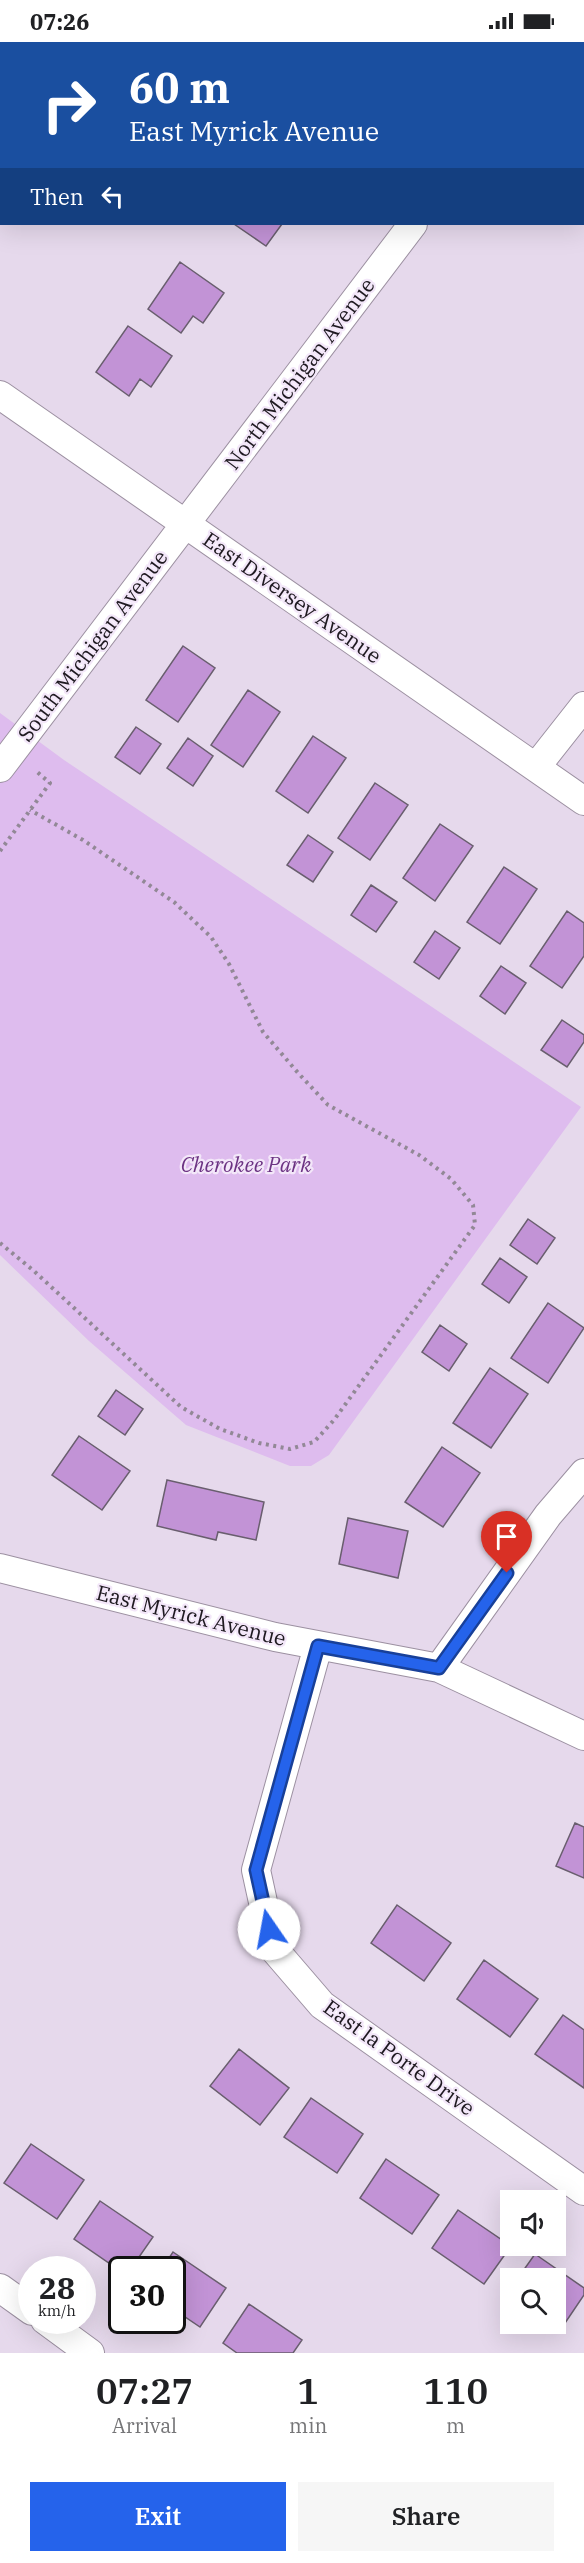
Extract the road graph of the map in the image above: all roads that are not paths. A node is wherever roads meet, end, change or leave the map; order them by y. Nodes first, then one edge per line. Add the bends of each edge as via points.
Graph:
1 (412, 225) edge
2 (0, 394) edge
3 (187, 524) junction
4 (584, 706) edge
5 (536, 767) junction
6 (0, 768) edge
7 (584, 801) edge
8 (584, 1473) edge
9 (0, 1568) edge
10 (318, 1646) junction
11 (439, 1668) junction
12 (584, 1736) edge
13 (584, 2191) edge
14 (0, 2288) edge
15 (18, 2301) edge
16 (64, 2334) edge
17 (90, 2353) edge

1 - 3 street, North Michigan Avenue
2 - 3 street, East Diversey Avenue
3 - 5 street, East Diversey Avenue
3 - 6 street, South Michigan Avenue
4 - 5 street
5 - 7 street, East Diversey Avenue
8 - 11 street via 548,1515
9 - 10 street, East Myrick Avenue
10 - 11 street, East Myrick Avenue
10 - 13 street, East la Porte Drive via 256,1870 273,1948 322,2005
11 - 12 street, East Myrick Avenue
14 - 15 street
16 - 17 street

